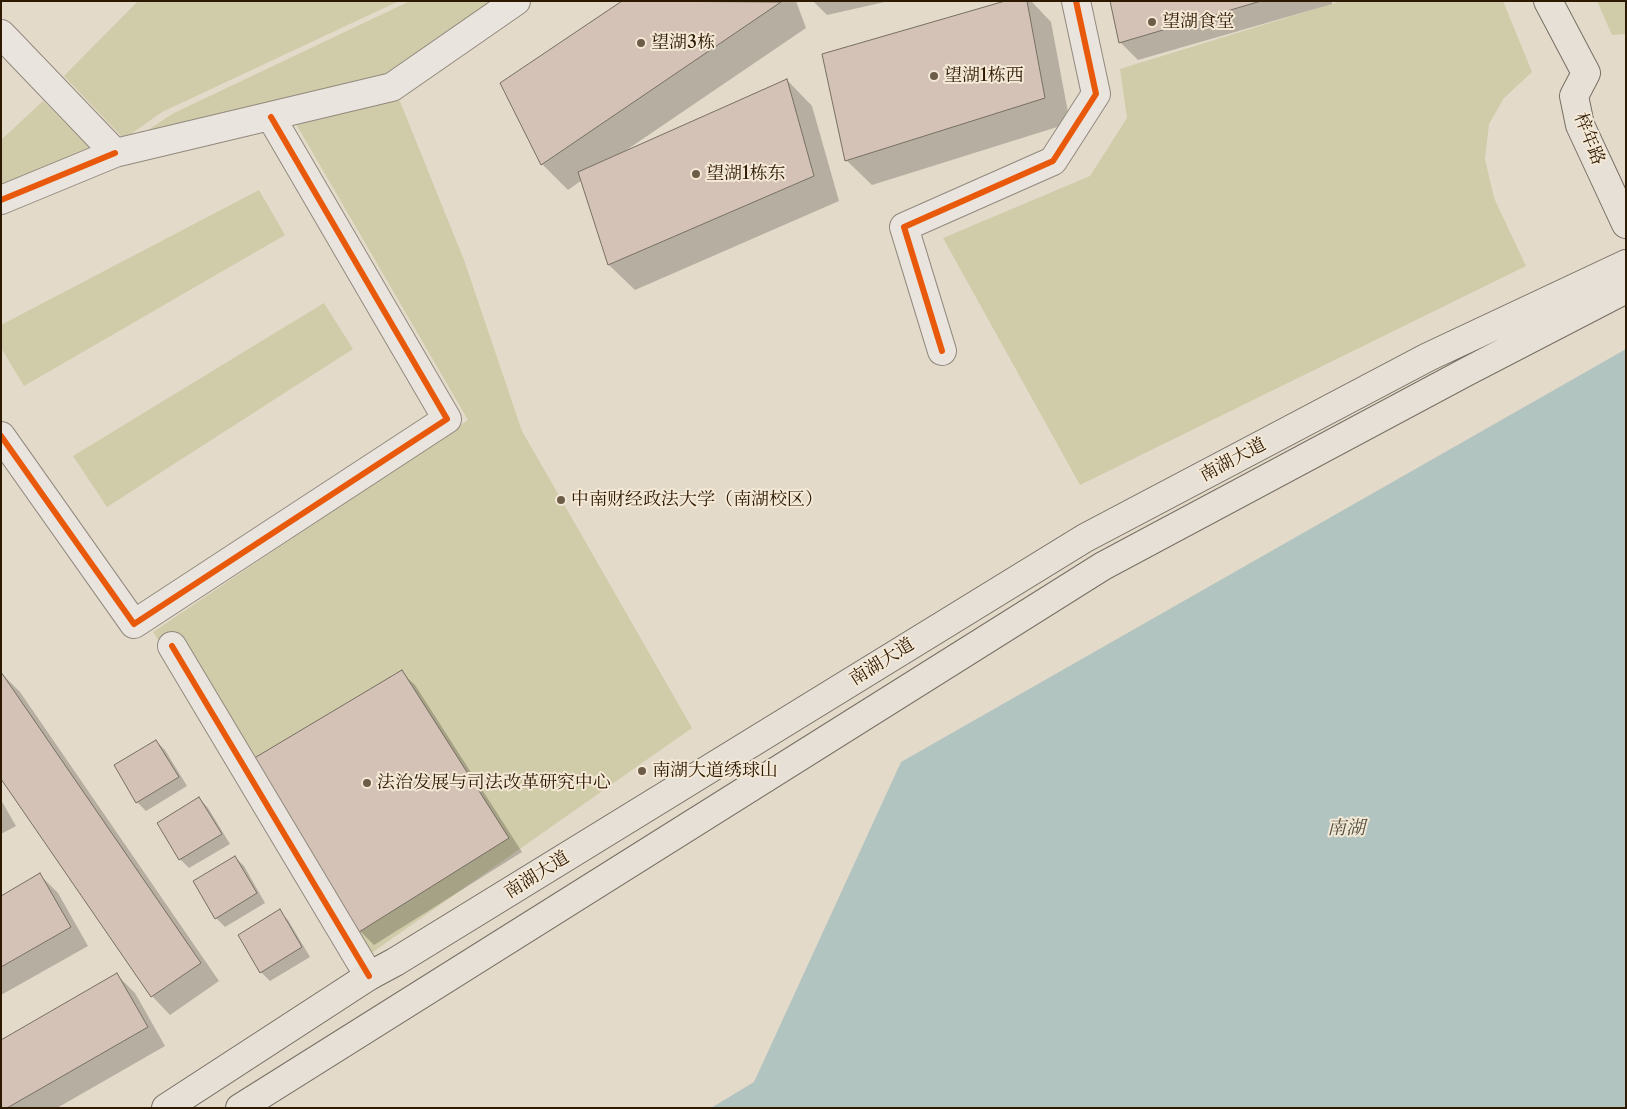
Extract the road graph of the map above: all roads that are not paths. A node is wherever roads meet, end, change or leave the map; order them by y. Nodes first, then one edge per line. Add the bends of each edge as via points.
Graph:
1 (516, 1) edge
2 (1076, 1) edge
3 (1548, 1) edge
4 (1, 34) edge
5 (271, 117) junction
6 (115, 153) junction
7 (1, 200) edge
8 (1626, 224) edge
9 (1626, 264) edge
10 (1626, 289) edge
11 (942, 352) dead end
12 (1, 436) edge
13 (172, 646) dead end
14 (369, 976) junction
15 (166, 1108) edge
16 (240, 1108) edge

1 - 5 street via 392,87
2 - 11 street via 1096,94 1053,161 904,227
3 - 8 main road, 梓年路 via 1586,73 1574,96 1580,125
4 - 6 street
5 - 6 street
5 - 12 street via 447,419 134,624
6 - 7 street
9 - 14 main road, 南湖大道 via 1428,357 1085,538
10 - 16 main road, 南湖大道 via 1103,566
13 - 14 street
14 - 15 main road, 南湖大道

